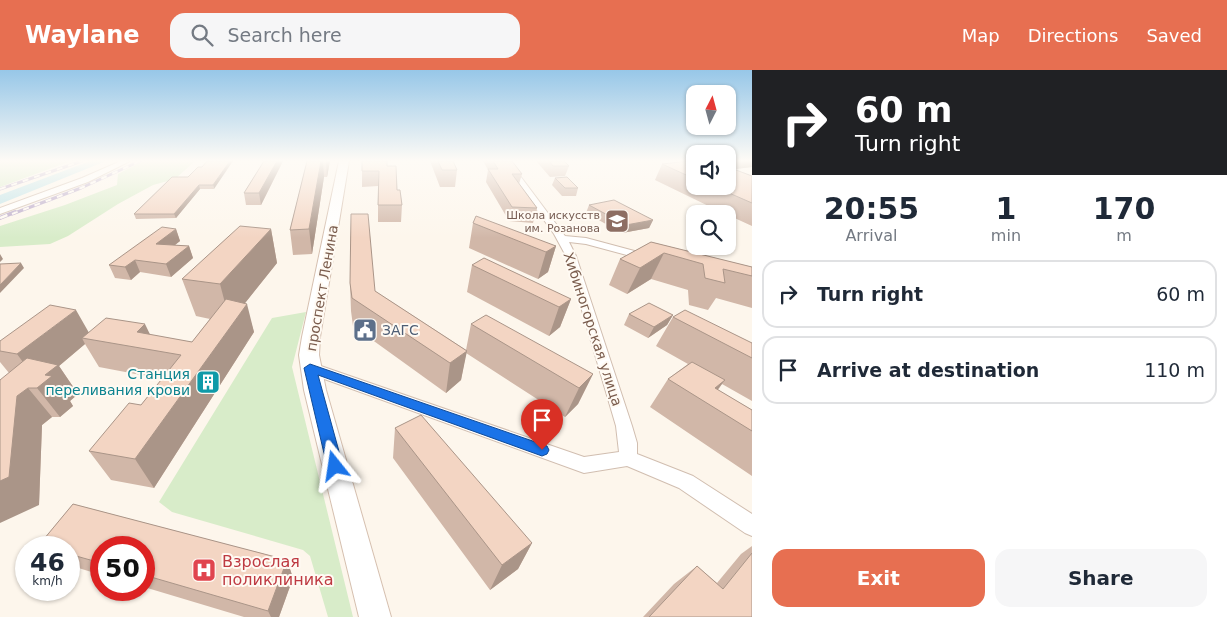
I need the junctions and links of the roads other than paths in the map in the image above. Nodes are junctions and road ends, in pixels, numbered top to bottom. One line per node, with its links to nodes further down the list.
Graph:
1 (69, 187): 4 (street)
2 (339, 187): 7 (main road, проспект Ленина)
3 (524, 187): 5 (street, Хибиногорская улица)
4 (0, 211)
5 (562, 239): 6 (street); 8 (street, Хибиногорская улица)
6 (658, 261)
7 (310, 368): 8 (street); 10 (main road, проспект Ленина)
8 (628, 458): 9 (street)
9 (752, 526)
10 (375, 617)

